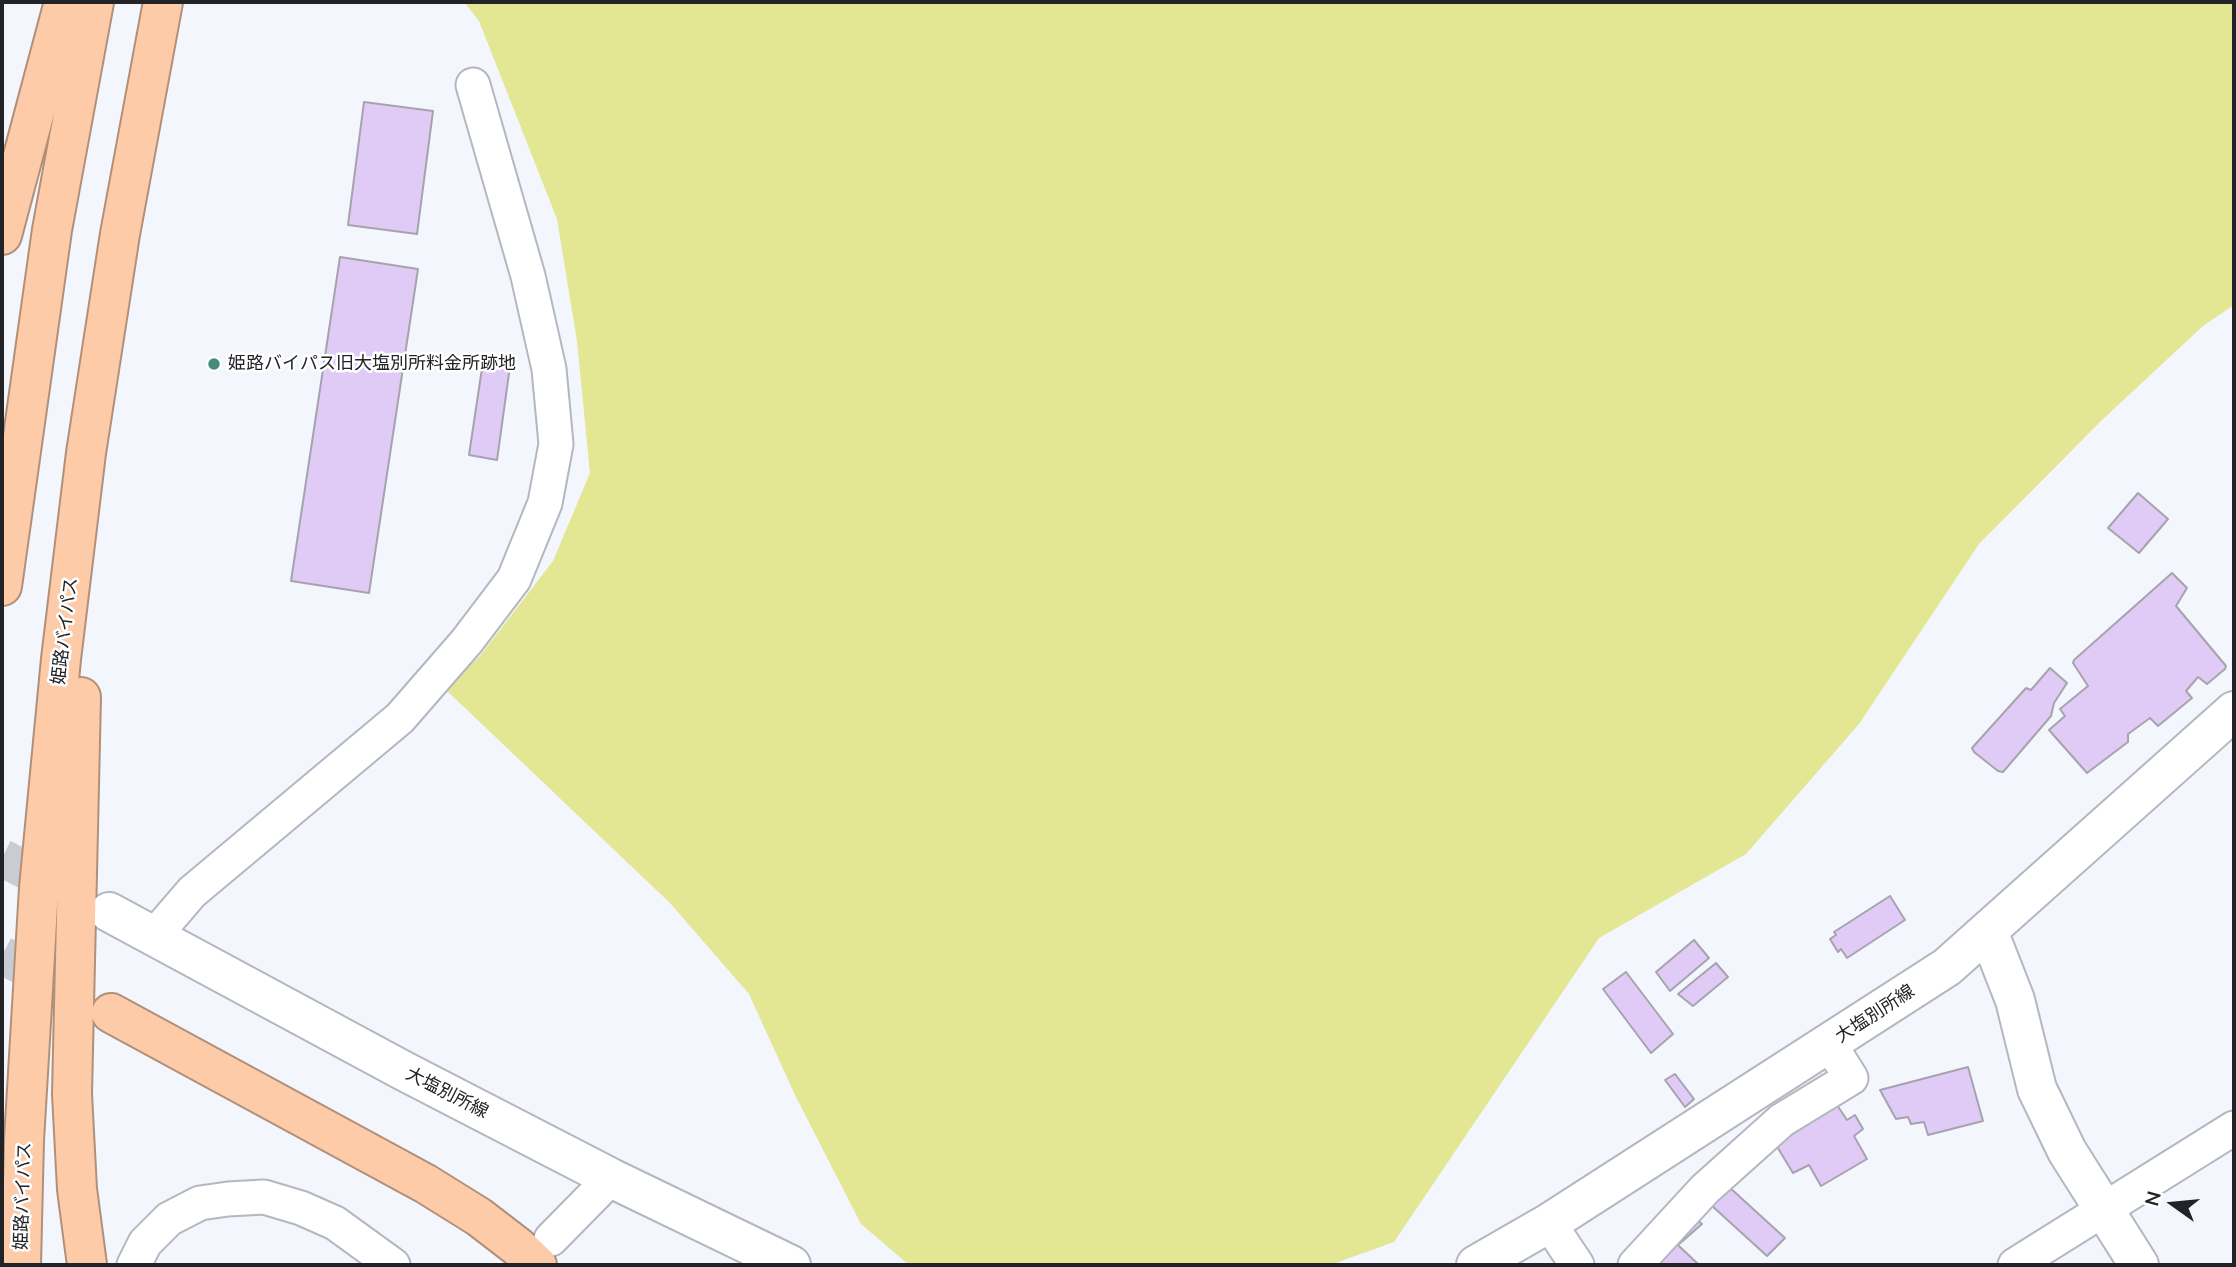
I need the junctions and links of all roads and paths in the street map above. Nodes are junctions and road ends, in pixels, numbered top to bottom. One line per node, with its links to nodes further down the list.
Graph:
1 (64, 2): 5 (highway)
2 (94, 2): 7 (highway)
3 (163, 2): 6 (highway, 姫路バイパス)
4 (473, 85): 11 (street)
5 (2, 235)
6 (86, 453): 18 (highway, 姫路バイパス); 19 (highway)
7 (2, 586)
8 (2234, 711): 10 (main road, 大塩別所線)
9 (109, 912): 11 (main road, 大塩別所線)
10 (1989, 931): 12 (main road, 大塩別所線); 15 (main road)
11 (155, 935): 14 (main road, 大塩別所線)
12 (1829, 1043): 16 (main road, 大塩別所線); 26 (street)
13 (2234, 1128): 15 (street)
14 (611, 1178): 17 (street); 23 (main road, 大塩別所線)
15 (2105, 1210): 27 (street); 28 (main road)
16 (1549, 1223): 24 (main road, 大塩別所線); 25 (street)
17 (544, 1252): 22 (highway)
18 (21, 1265)
19 (87, 1265)
20 (134, 1265): 21 (street)
21 (393, 1265)
22 (502, 1265)
23 (791, 1265)
24 (1476, 1265)
25 (1577, 1265)
26 (1635, 1265)
27 (2015, 1265)
28 (2139, 1265)

